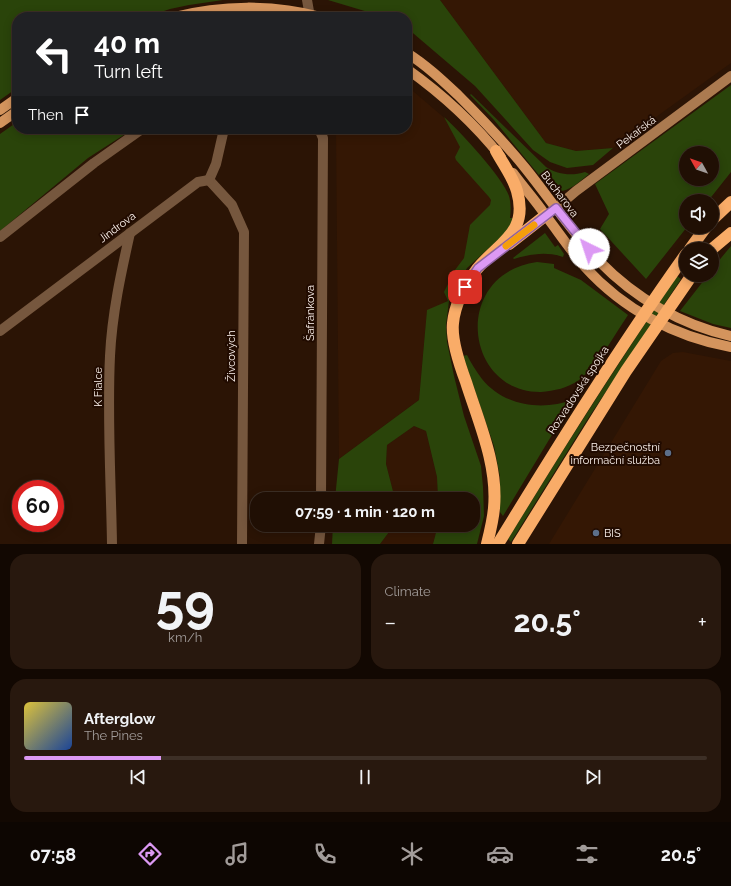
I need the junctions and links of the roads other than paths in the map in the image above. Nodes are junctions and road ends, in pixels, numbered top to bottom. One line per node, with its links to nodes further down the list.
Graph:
1 (306, 0): 4 (street)
2 (198, 12): 3 (main road)
3 (287, 12)
4 (308, 12)
5 (412, 57): 18 (main road, Bucharova)
6 (412, 73): 15 (main road)
7 (731, 76): 18 (street, Pekařská)
8 (12, 102): 9 (main road)
9 (0, 110)
10 (12, 115): 11 (main road)
11 (0, 123)
12 (135, 134): 23 (street)
13 (223, 134): 16 (street)
14 (322, 134): 31 (street, Šafránkova)
15 (496, 151): 20 (main road); 26 (highway)
16 (209, 180): 21 (street, Jindrova); 34 (street, Živcových)
17 (731, 202): 19 (highway)
18 (556, 208): 20 (main road); 29 (main road, Bucharova)
19 (719, 213)
20 (546, 215): 26 (highway); 30 (main road)
21 (130, 233): 28 (street, Jindrova); 33 (street, K Fialce)
22 (731, 233): 24 (highway)
23 (0, 237)
24 (719, 243)
25 (679, 264): 37 (highway, Rozvadovská spojka)
26 (478, 268): 36 (highway)
27 (687, 282): 38 (highway)
28 (0, 331)
29 (731, 336)
30 (731, 347)
31 (321, 492)
32 (320, 532): 35 (street)
33 (112, 544)
34 (242, 544)
35 (319, 544)
36 (487, 544)
37 (498, 544)
38 (518, 544)

